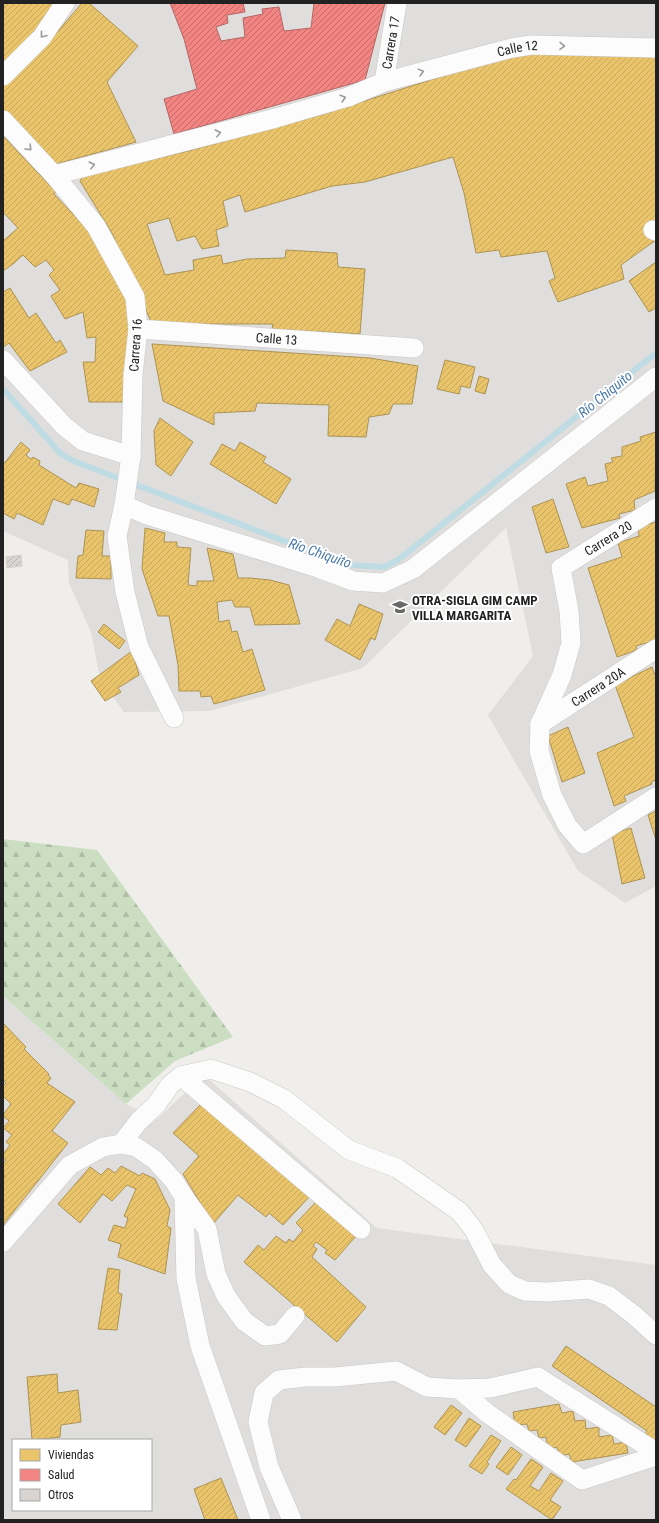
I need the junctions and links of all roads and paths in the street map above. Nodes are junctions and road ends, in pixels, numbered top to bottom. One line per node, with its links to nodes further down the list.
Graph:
1 (65, 3): 4 (street, one-way to 4)
2 (397, 3): 5 (street, Carrera 17)
3 (656, 48): 5 (street, Calle 12, one-way to 3)
4 (3, 76)
5 (384, 82): 7 (street, Calle 12, one-way to 5)
6 (3, 120): 7 (street, one-way to 7)
7 (54, 175): 8 (street, Carrera 16)
8 (138, 330): 9 (street, Calle 13); 12 (street, Carrera 16)
9 (414, 348)
10 (3, 360): 12 (street)
11 (656, 377): 13 (street)
12 (130, 462): 13 (street, Carrera 16)
13 (125, 496): 16 (street, Carrera 16)
14 (656, 508): 17 (street, Carrera 20)
15 (656, 649): 17 (street, Carrera 20A)
16 (174, 718)
17 (540, 724): 18 (street)
18 (656, 796)
19 (181, 1076): 20 (street); 22 (street); 25 (street)
20 (121, 1144): 21 (street); 23 (street)
21 (184, 1196): 24 (street); 29 (street)
22 (361, 1229)
23 (3, 1242)
24 (295, 1316)
25 (656, 1335)
26 (459, 1389): 27 (street); 28 (street); 30 (street)
27 (656, 1452)
28 (656, 1456)
29 (261, 1520)
30 (292, 1520)

